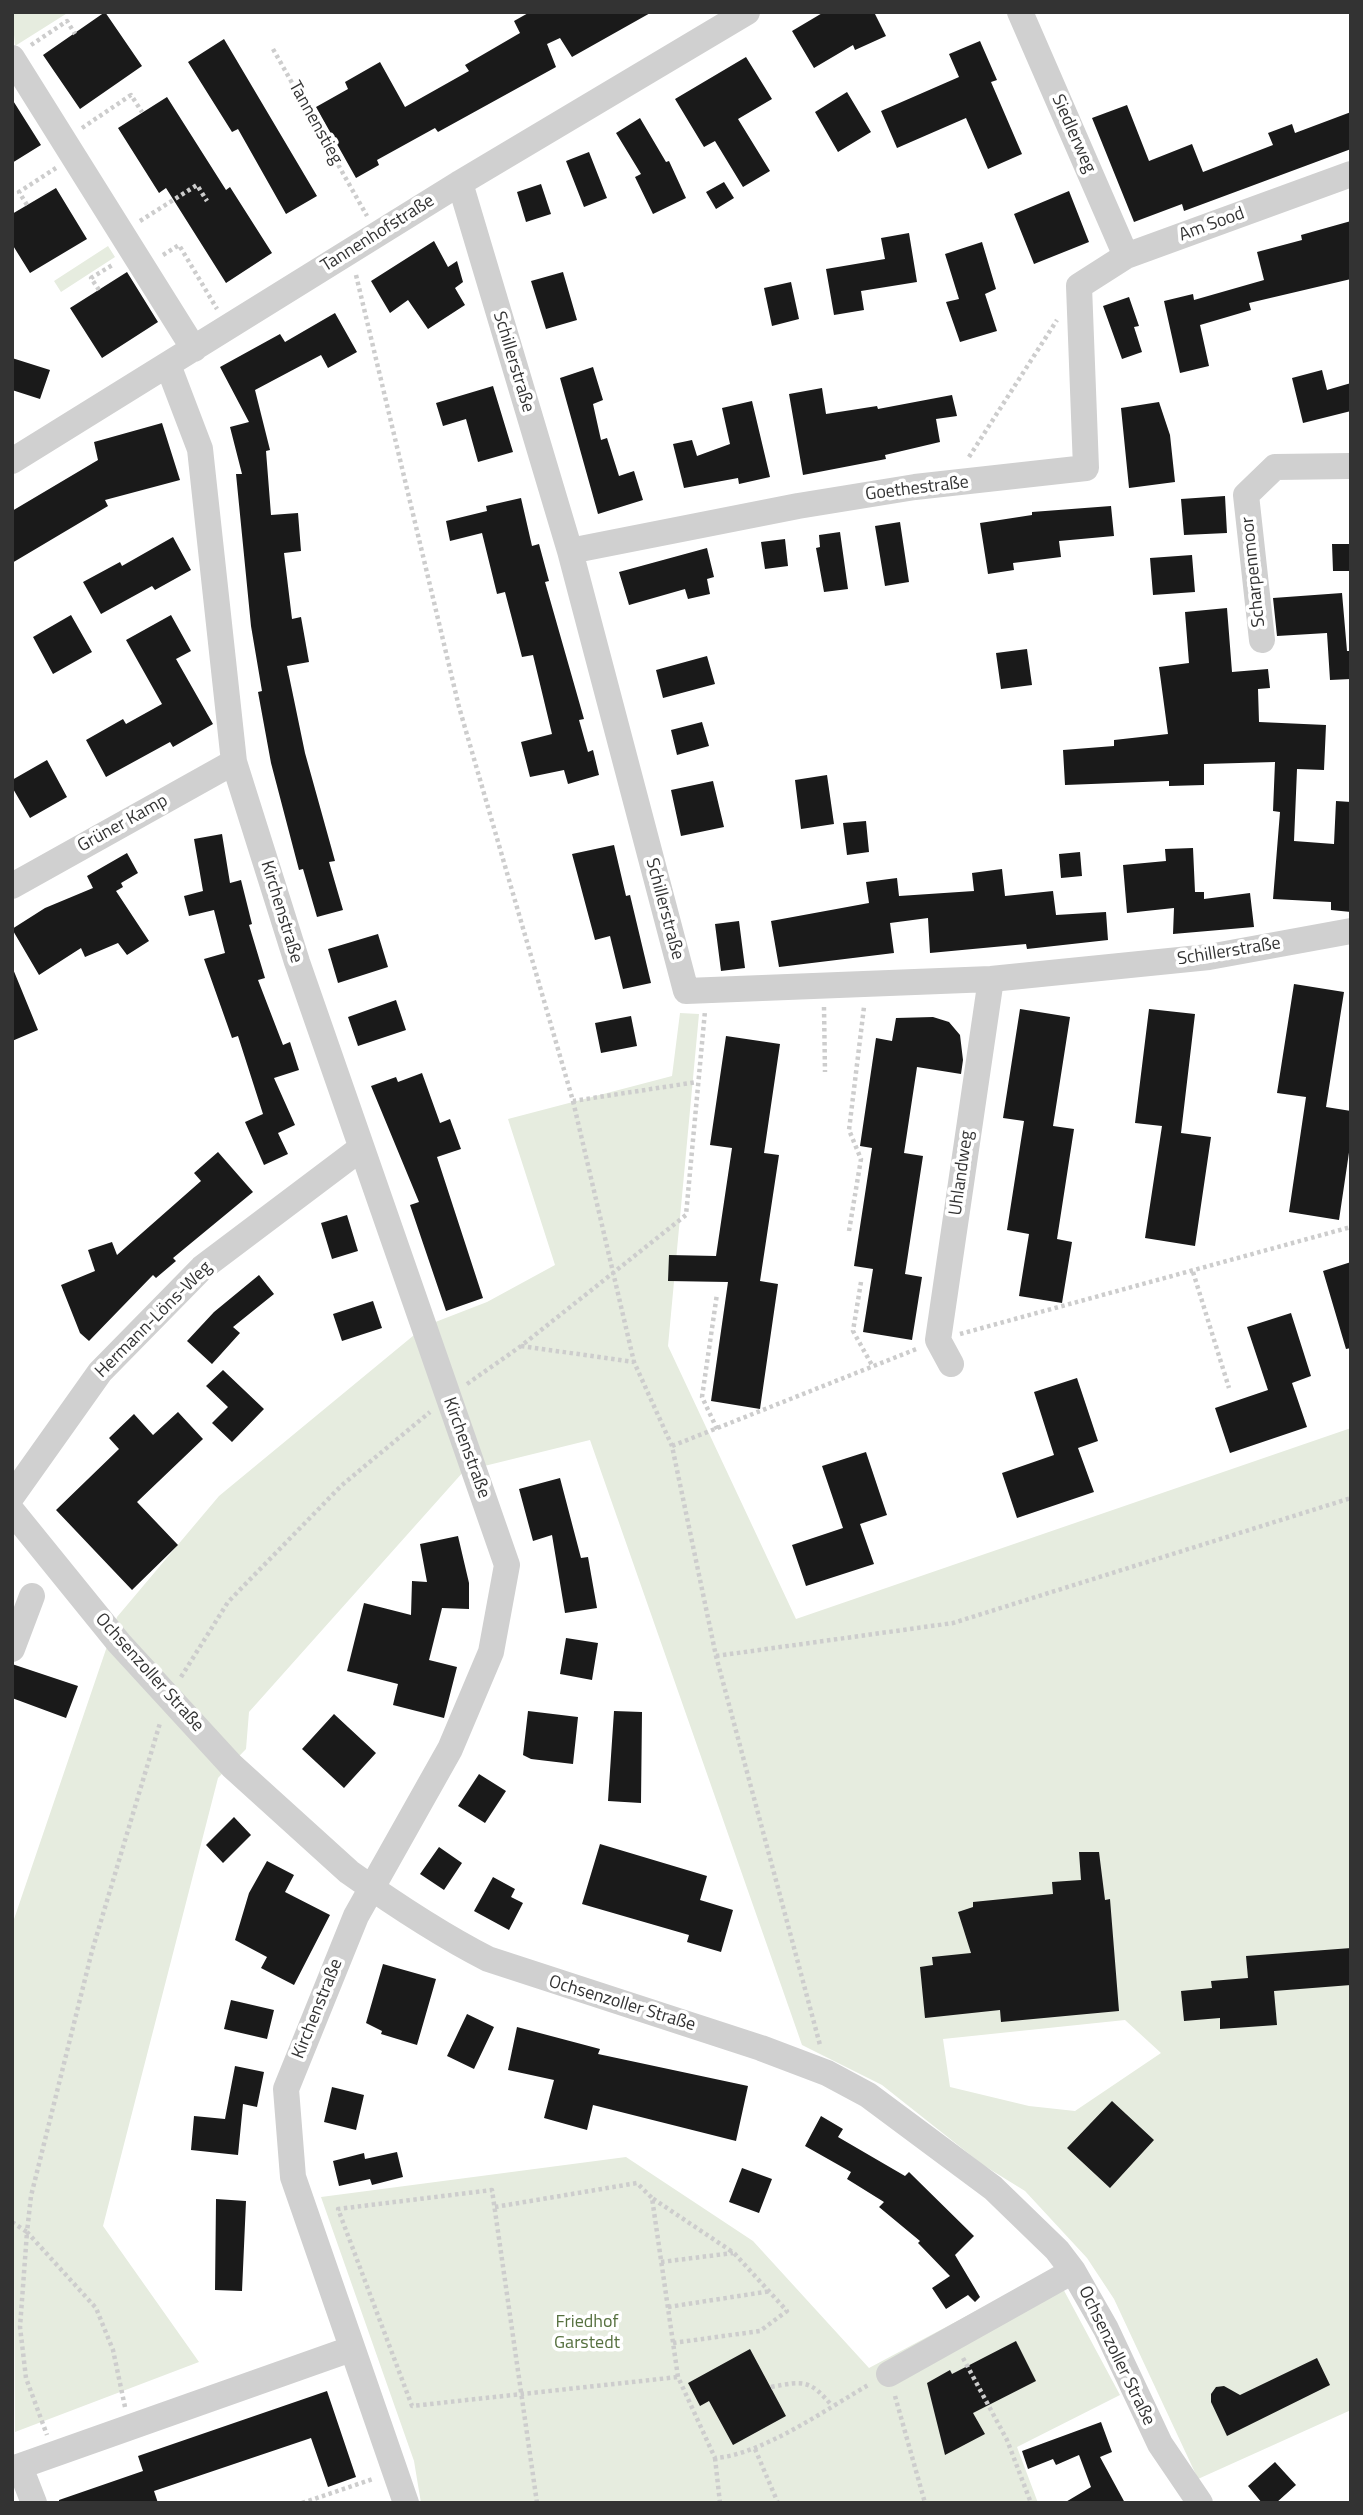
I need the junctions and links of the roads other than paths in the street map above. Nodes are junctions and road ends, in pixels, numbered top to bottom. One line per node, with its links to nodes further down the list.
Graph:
1 (747, 12): 5 (street, Tannenhofstraße)
2 (1020, 12): 6 (street, Siedlerweg)
3 (18, 53): 8 (street)
4 (1351, 174): 6 (street, Am Sood)
5 (460, 183): 8 (street, Tannenhofstraße); 12 (street, Schillerstraße)
6 (1126, 256): 7 (street, Am Sood)
7 (1079, 286): 12 (street, Goethestraße)
8 (194, 349): 9 (street, Tannenhofstraße)
9 (168, 365): 10 (street, Tannenhofstraße); 14 (street, Kirchenstraße)
10 (12, 461)
11 (1351, 466): 13 (street, Scharpenmoor)
12 (570, 551): 17 (street, Schillerstraße)
13 (1262, 640)
14 (234, 762): 15 (street, Grüner Kamp); 18 (street, Kirchenstraße)
15 (12, 886)
16 (1351, 931): 17 (street, Schillerstraße)
17 (991, 979): 19 (street, Uhlandweg)
18 (360, 1149): 20 (street, Hermann-Löns-Weg); 24 (street, Kirchenstraße)
19 (951, 1364)
20 (12, 1496)
21 (12, 1511): 24 (street, Ochsenzoller Straße)
22 (32, 1596): 23 (street)
23 (12, 1649)
24 (370, 1887): 25 (street, Ochsenzoller Straße); 26 (street, Kirchenstraße)
25 (1073, 2271): 27 (street); 31 (street, Ochsenzoller Straße)
26 (351, 2348): 28 (street); 30 (street, Kirchenstraße)
27 (889, 2374)
28 (16, 2468): 29 (street)
29 (34, 2503)
30 (407, 2503)
31 (1200, 2503)

